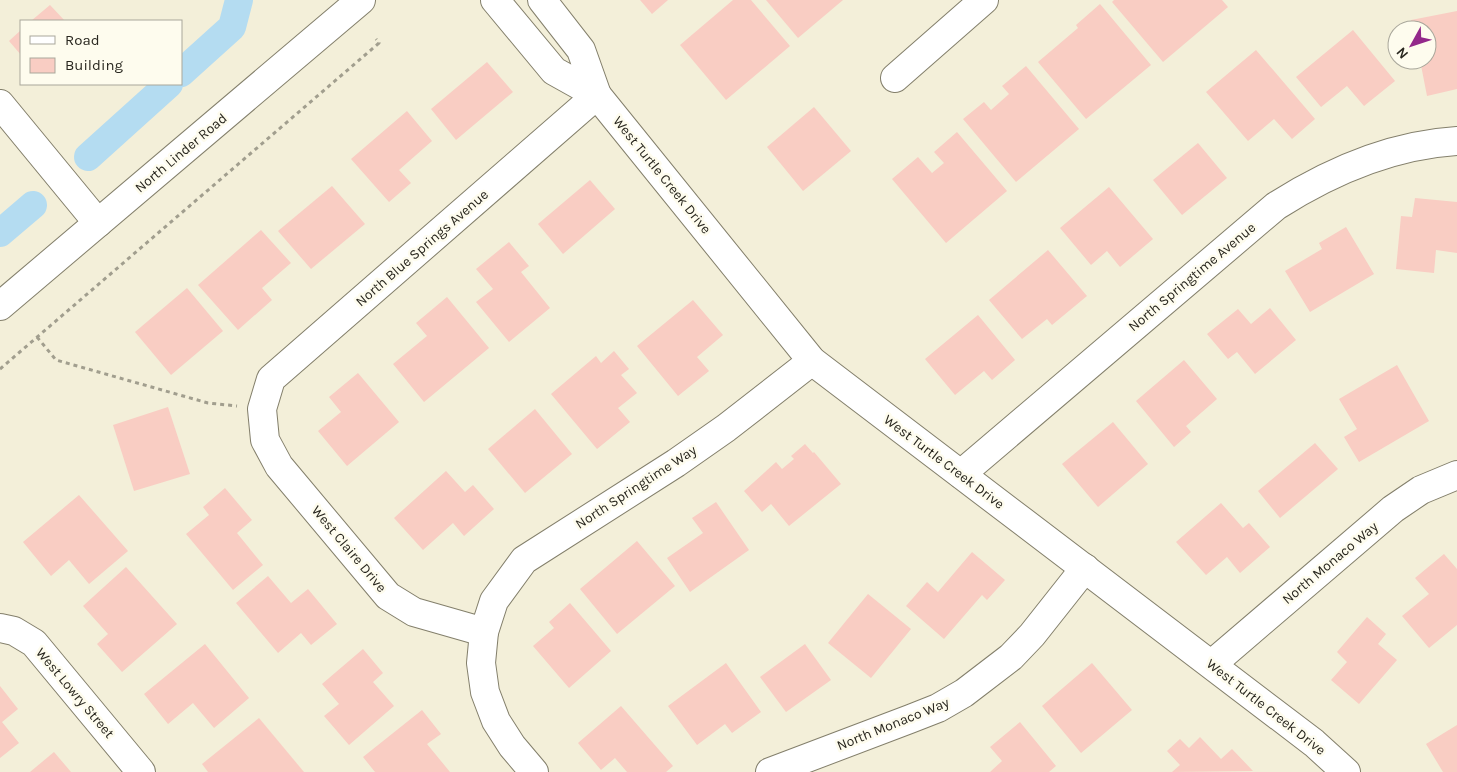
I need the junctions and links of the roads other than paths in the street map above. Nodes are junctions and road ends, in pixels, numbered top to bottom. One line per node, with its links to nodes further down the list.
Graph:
1 (361, 0): 9 (street, North Linder Road)
2 (495, 0): 6 (street, West Turtle Creek Drive)
3 (542, 0): 6 (street, West Turtle Creek Drive)
4 (984, 0): 5 (street)
5 (895, 78)
6 (597, 95): 11 (street, West Turtle Creek Drive); 12 (street, North Blue Springs Avenue)
7 (0, 104): 9 (street)
8 (1457, 141): 13 (street, North Springtime Avenue)
9 (98, 223): 10 (street, North Linder Road)
10 (0, 306)
11 (812, 360): 13 (street, West Turtle Creek Drive); 17 (street, North Springtime Way)
12 (262, 409): 17 (street, West Claire Drive)
13 (960, 474): 15 (street, West Turtle Creek Drive)
14 (1457, 475): 18 (street, North Monaco Way)
15 (1085, 568): 18 (street, West Turtle Creek Drive); 22 (street, North Monaco Way)
16 (0, 628): 20 (street, West Lowry Street)
17 (484, 632): 21 (street)
18 (1212, 664): 19 (street, West Turtle Creek Drive)
19 (1333, 768)
20 (141, 772)
21 (534, 772)
22 (770, 772)

